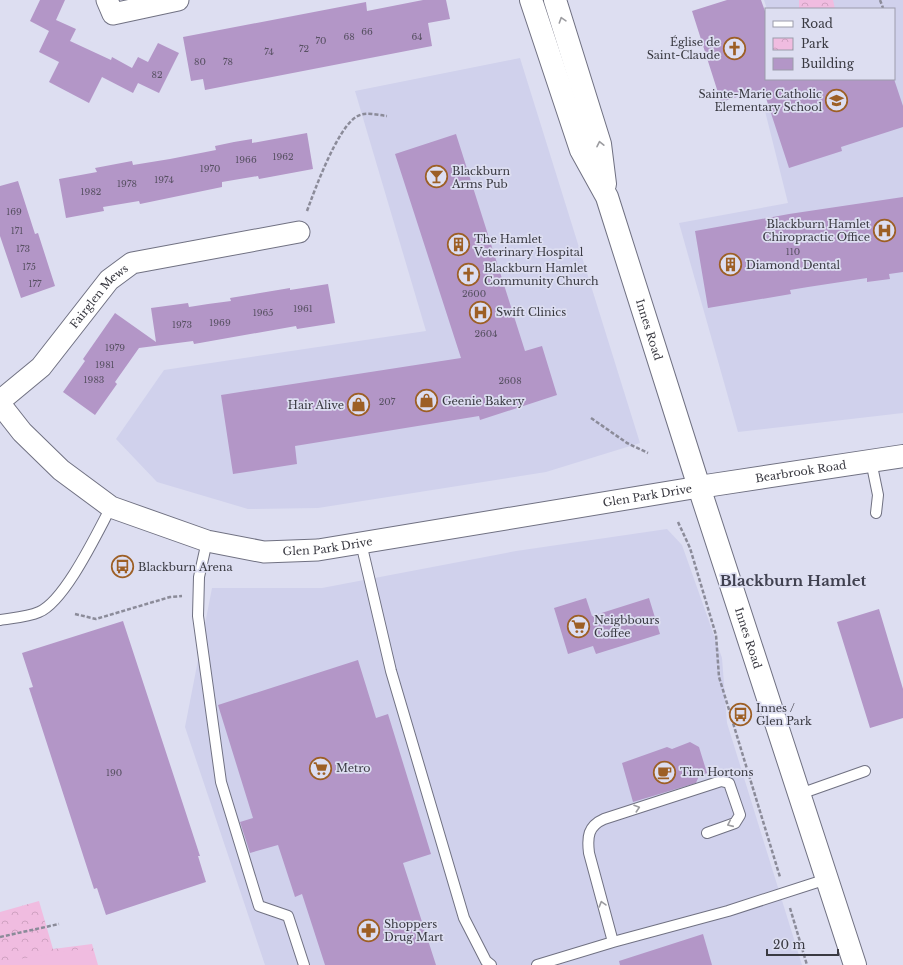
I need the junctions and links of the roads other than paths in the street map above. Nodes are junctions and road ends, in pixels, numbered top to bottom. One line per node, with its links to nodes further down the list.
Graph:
1 (107, 0): 2 (street)
2 (178, 0)
3 (531, 0): 5 (street, Innes Road)
4 (555, 0): 5 (street, Innes Road, one-way to 4)
5 (607, 197): 10 (street, Innes Road)
6 (299, 232): 7 (street, Fairglen Mews)
7 (0, 402): 11 (street, Glen Park Drive)
8 (903, 456): 9 (street, Bearbrook Road)
9 (871, 460): 10 (street, Bearbrook Road); 12 (lane)
10 (699, 486): 14 (street, Glen Park Drive); 17 (street, Innes Road)
11 (111, 507): 13 (street, Glen Park Drive); 15 (lane)
12 (876, 513)
13 (207, 541): 14 (street, Glen Park Drive); 21 (lane)
14 (361, 543): 22 (lane)
15 (0, 620)
16 (865, 771): 17 (lane)
17 (800, 794): 19 (street, Innes Road)
18 (707, 833): 20 (lane, one-way to 18)
19 (827, 878): 20 (lane); 24 (street, Innes Road)
20 (613, 942): 23 (lane)
21 (304, 965)
22 (491, 965)
23 (537, 965)
24 (855, 965)

